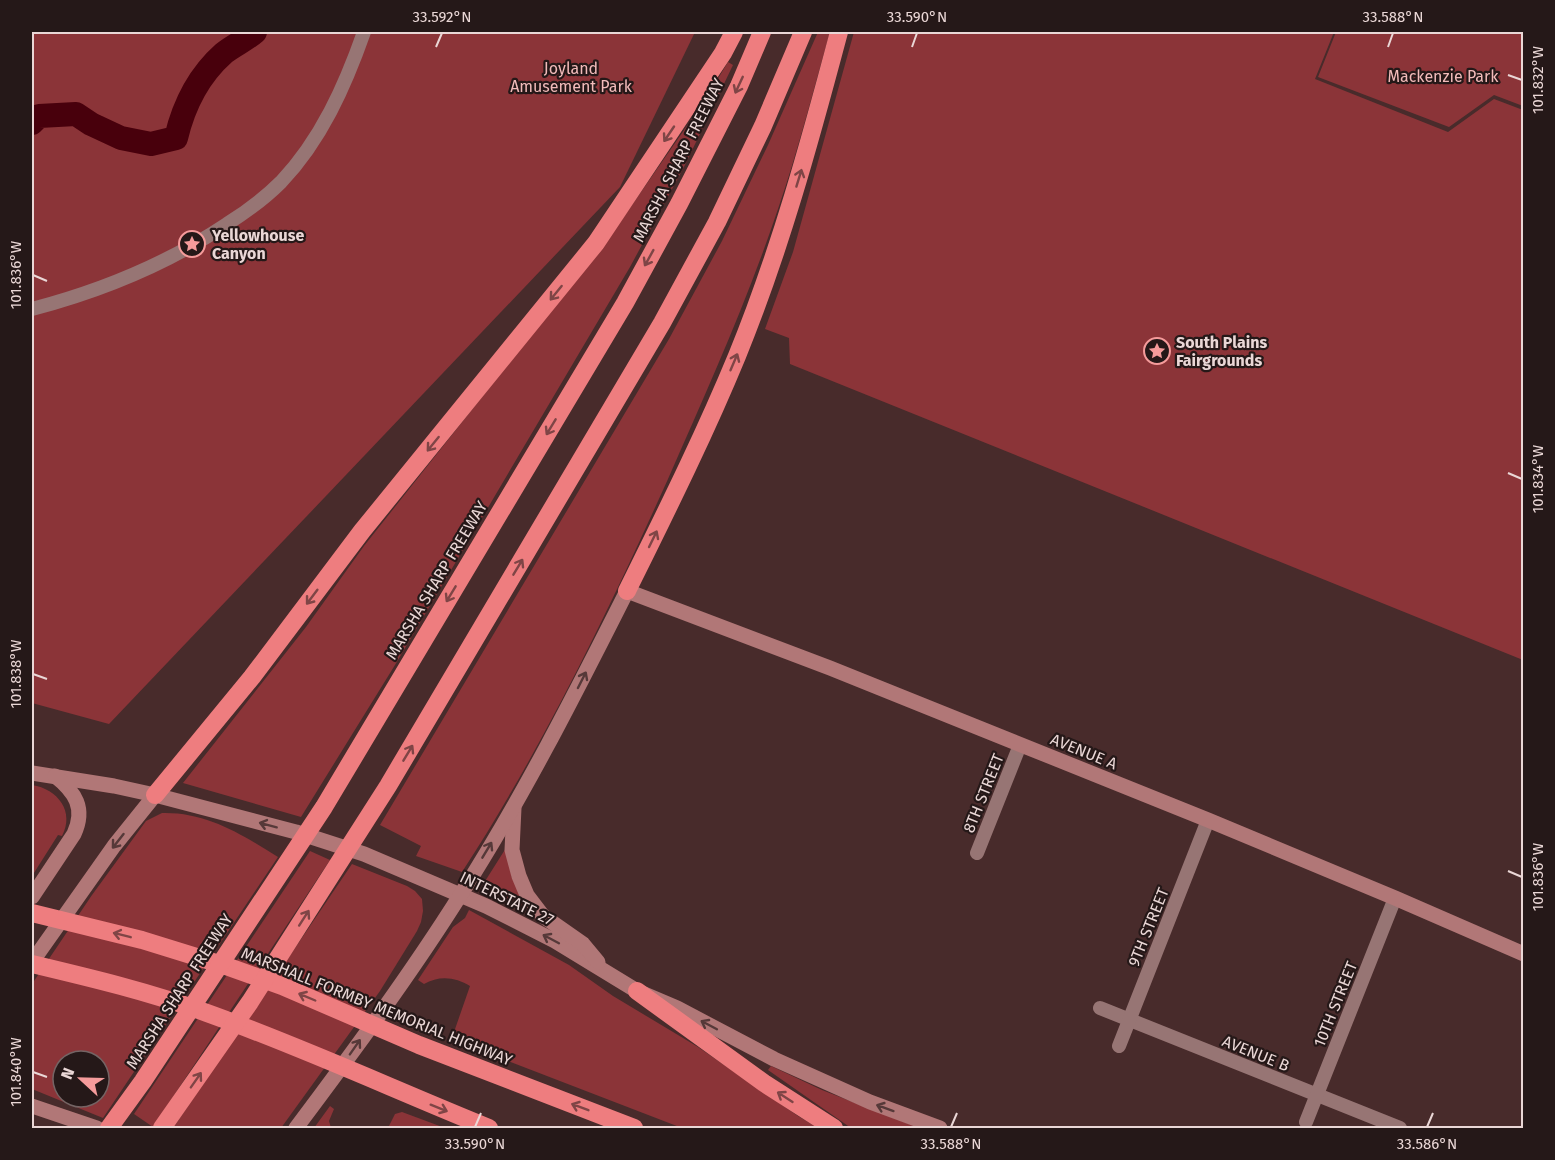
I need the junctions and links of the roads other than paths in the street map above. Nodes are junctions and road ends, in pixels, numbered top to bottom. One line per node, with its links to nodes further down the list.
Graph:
1 (364, 32): 6 (street)
2 (734, 32): 11 (highway, one-way to 11)
3 (762, 32): 30 (highway, MARSHA SHARP FREEWAY, one-way to 30)
4 (803, 32): 31 (highway, one-way to 4)
5 (839, 32): 7 (highway, one-way to 5)
6 (32, 309)
7 (627, 591): 8 (main road, AVENUE A); 12 (main road, one-way to 7)
8 (1020, 745): 13 (main road, AVENUE A); 14 (street, 8TH STREET)
9 (32, 773): 10 (main road, INTERSTATE 27)
10 (54, 775): 11 (main road, INTERSTATE 27); 16 (main road)
11 (155, 795): 15 (main road, INTERSTATE 27, one-way to 11); 20 (main road, one-way to 20)
12 (514, 804): 15 (main road, one-way to 12); 21 (main road)
13 (1208, 820): 17 (main road, AVENUE A); 24 (street, 9TH STREET)
14 (977, 852)
15 (461, 894): 21 (main road, INTERSTATE 27, one-way to 15); 32 (main road, one-way to 15)
16 (32, 897)
17 (1395, 898): 19 (main road, AVENUE A); 26 (street, 10TH STREET)
18 (32, 913): 34 (highway, MARSHALL FORMBY MEMORIAL HIGHWAY, one-way to 18)
19 (1524, 954)
20 (32, 963): 33 (highway, one-way to 33)
21 (604, 969): 22 (main road, INTERSTATE 27)
22 (637, 991): 35 (highway, one-way to 22); 36 (main road, INTERSTATE 27, one-way to 22)
23 (1100, 1008): 24 (street, AVENUE B)
24 (1129, 1020): 25 (street, 9TH STREET); 26 (street, AVENUE B)
25 (1119, 1046)
26 (1317, 1095): 28 (street, 10TH STREET); 37 (street, AVENUE B)
27 (32, 1106): 29 (main road)
28 (1306, 1122)
29 (97, 1128)
30 (109, 1128)
31 (162, 1128)
32 (296, 1128)
33 (489, 1128)
34 (634, 1128)
35 (834, 1128)
36 (940, 1128)
37 (1400, 1128)

